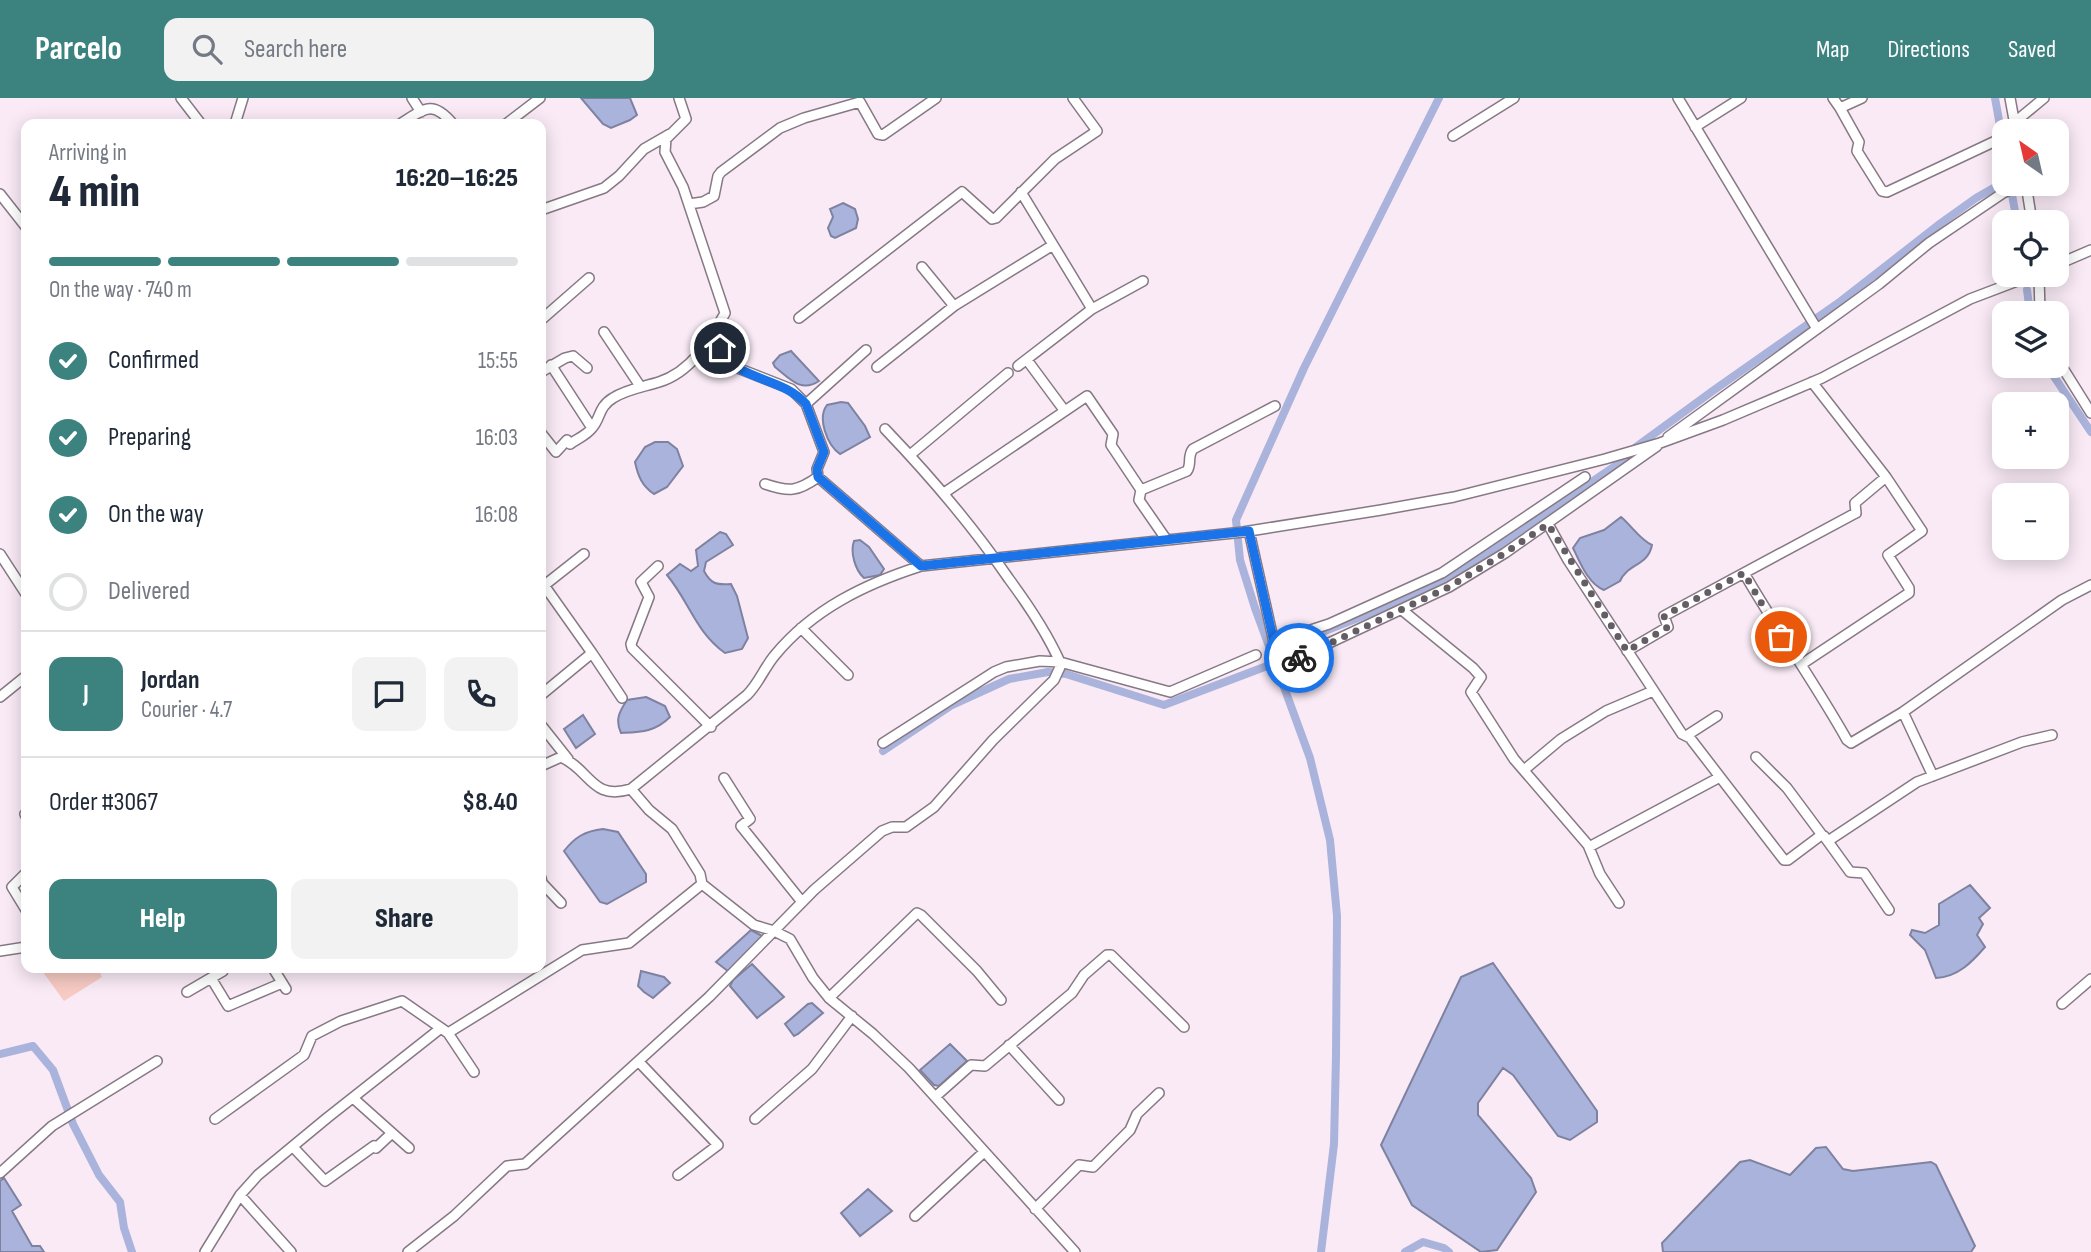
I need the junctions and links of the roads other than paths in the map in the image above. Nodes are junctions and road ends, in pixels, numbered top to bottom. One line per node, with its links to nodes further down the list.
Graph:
1 (181, 98): 17 (street)
2 (243, 98): 18 (street)
3 (412, 98): 16 (street)
4 (540, 98): 21 (street)
5 (679, 98): 25 (street)
6 (936, 98): 31 (street)
7 (1073, 98): 28 (street)
8 (1514, 98): 26 (street)
9 (1678, 98): 24 (street)
10 (1741, 98): 24 (street)
11 (1833, 98): 15 (street)
12 (1862, 98): 15 (street)
13 (2010, 98): 22 (street)
14 (2043, 98): 23 (street)
15 (1840, 108): 27 (street)
16 (421, 112): 19 (street); 20 (street)
17 (197, 119)
18 (237, 119)
19 (409, 119)
20 (449, 119)
21 (513, 119)
22 (2014, 119)
23 (2023, 119)
24 (1695, 127): 45 (street)
25 (671, 133): 31 (street); 32 (street)
26 (1453, 136)
27 (1992, 142)
28 (1021, 192): 34 (street); 44 (street)
29 (0, 194): 33 (street)
30 (1999, 196): 45 (street)
31 (689, 204): 47 (street)
32 (546, 208)
33 (21, 221)
34 (1053, 245): 41 (street); 42 (street)
35 (2091, 250): 36 (street)
36 (2069, 259)
37 (922, 267): 41 (street)
38 (589, 278): 43 (street)
39 (1143, 281): 42 (street)
40 (2002, 287): 56 (street)
41 (954, 306): 51 (street)
42 (1092, 309): 49 (street)
43 (546, 316)
44 (799, 318)
45 (1814, 323): 65 (street)
46 (604, 332): 57 (street)
47 (712, 337): 57 (street); 58 (street)
48 (866, 350): 58 (street)
49 (1027, 360): 50 (street); 60 (street)
50 (1018, 366)
51 (877, 367)
52 (587, 368): 53 (street)
53 (546, 369): 62 (street)
54 (1008, 373): 66 (street)
55 (2069, 378): 61 (street)
56 (1812, 382): 65 (street); 69 (street)
57 (639, 386): 62 (street)
58 (806, 404): 67 (street)
59 (1275, 406): 71 (street)
60 (1064, 410): 71 (street); 72 (street)
61 (2091, 413)
62 (592, 428): 64 (street)
63 (885, 429): 66 (street)
64 (546, 440)
65 (1656, 445): 73 (street); 74 (street)
66 (910, 455): 72 (street)
67 (818, 477): 70 (street); 80 (street)
68 (1585, 477): 86 (street)
69 (1886, 477): 81 (street); 92 (street)
70 (765, 484)
71 (1140, 490): 75 (street)
72 (944, 493): 78 (street)
73 (1548, 524): 84 (street); 87 (street)
74 (1246, 531): 75 (street); 86 (street)
75 (1166, 539): 78 (street)
76 (0, 554): 83 (street)
77 (584, 554): 88 (street)
78 (995, 558): 80 (street); 91 (street)
79 (659, 566): 102 (street)
80 (921, 566): 85 (street)
81 (1744, 573): 87 (street); 92 (street)
82 (2091, 585): 100 (street)
83 (21, 586)
84 (1402, 610): 90 (street); 110 (street)
85 (801, 628): 93 (street); 102 (street)
86 (1275, 644): 90 (street)
87 (1627, 651): 97 (street)
88 (592, 653): 96 (street); 99 (street)
89 (1256, 654): 91 (street)
90 (1281, 663): 95 (street)
91 (1060, 664): 106 (street); 121 (street)
92 (1802, 664): 100 (street)
93 (848, 675)
94 (21, 680): 98 (street)
95 (1289, 683)
96 (546, 691)
97 (1653, 691): 105 (street); 110 (street)
98 (0, 697)
99 (622, 698)
100 (1903, 712): 111 (street)
101 (1717, 716): 105 (street)
102 (711, 727): 114 (street)
103 (546, 731): 108 (street)
104 (2052, 735): 111 (street)
105 (1686, 736): 112 (street)
106 (883, 743)
107 (1756, 757): 115 (street)
108 (569, 760): 109 (street); 114 (street)
109 (546, 764)
110 (1524, 769): 116 (street)
111 (1933, 776): 115 (street)
112 (1720, 777): 115 (street); 116 (street)
113 (724, 778): 121 (street)
114 (631, 789): 118 (street)
115 (1825, 838): 124 (street)
116 (1589, 847): 123 (street)
117 (21, 878): 120 (street)
118 (702, 884): 125 (street); 128 (street)
119 (546, 887): 122 (street)
120 (21, 902)
121 (802, 902): 125 (street)
122 (561, 903)
123 (1619, 903)
124 (1889, 910)
125 (774, 931): 135 (street); 143 (street)
126 (21, 948): 127 (street)
127 (0, 951)
128 (546, 971)
129 (220, 973): 132 (street)
130 (276, 973): 132 (street)
131 (543, 973): 140 (street)
132 (211, 978): 134 (street)
133 (2091, 979): 137 (street)
134 (187, 992)
135 (829, 998): 136 (street); 138 (street)
136 (1001, 1000)
137 (2062, 1004)
138 (852, 1016): 146 (street); 150 (street)
139 (1184, 1027): 141 (street)
140 (445, 1030): 144 (street); 147 (street); 149 (street)
141 (1009, 1045): 146 (street); 148 (street)
142 (157, 1061): 155 (street)
143 (639, 1062): 156 (street); 162 (street)
144 (474, 1072)
145 (1159, 1093): 158 (street)
146 (935, 1097): 154 (street)
147 (353, 1098): 151 (street); 152 (street)
148 (1059, 1100)
149 (215, 1119)
150 (755, 1119)
151 (392, 1133): 152 (street); 153 (street)
152 (293, 1147): 157 (street)
153 (409, 1148)
154 (984, 1152): 158 (street); 159 (street)
155 (0, 1173)
156 (678, 1175)
157 (240, 1195): 160 (street); 161 (street)
158 (1035, 1209): 163 (street)
159 (915, 1216)
160 (205, 1252)
161 (290, 1252)
162 (408, 1252)
163 (1075, 1252)

